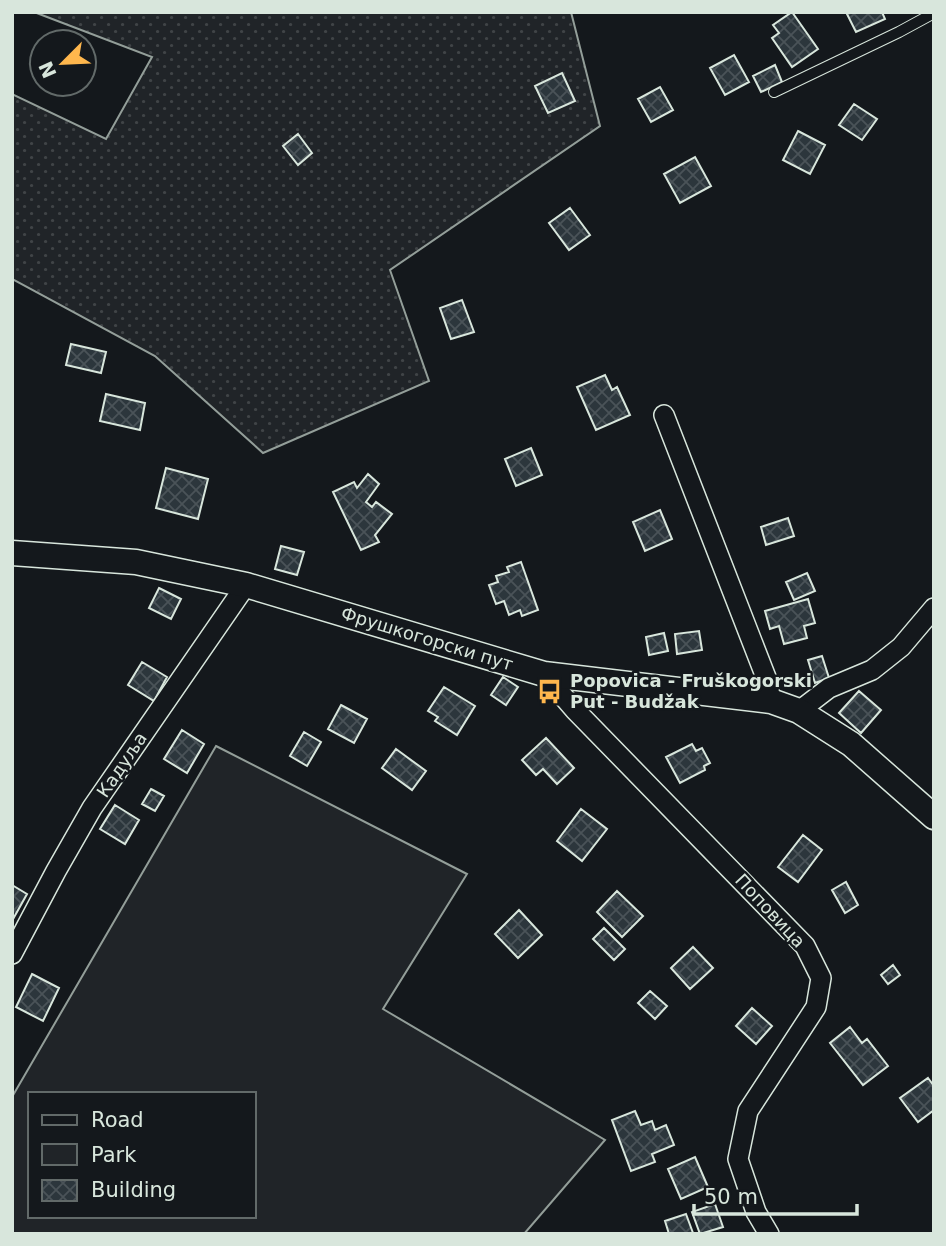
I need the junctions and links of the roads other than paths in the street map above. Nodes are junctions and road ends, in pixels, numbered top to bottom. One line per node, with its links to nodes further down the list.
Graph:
1 (934, 13): 2 (lane)
2 (774, 92)
3 (664, 415): 8 (street)
4 (12, 553): 5 (street, Фрушкогорски пут)
5 (246, 584): 7 (street, Фрушкогорски пут); 11 (street, Кадуља)
6 (934, 608): 9 (street)
7 (544, 674): 8 (street, Фрушкогорски пут); 12 (street, Поповица)
8 (771, 701): 9 (street, Фрушкогорски пут)
9 (799, 711): 10 (street, Фрушкогорски пут)
10 (934, 817)
11 (12, 954)
12 (769, 1234)

